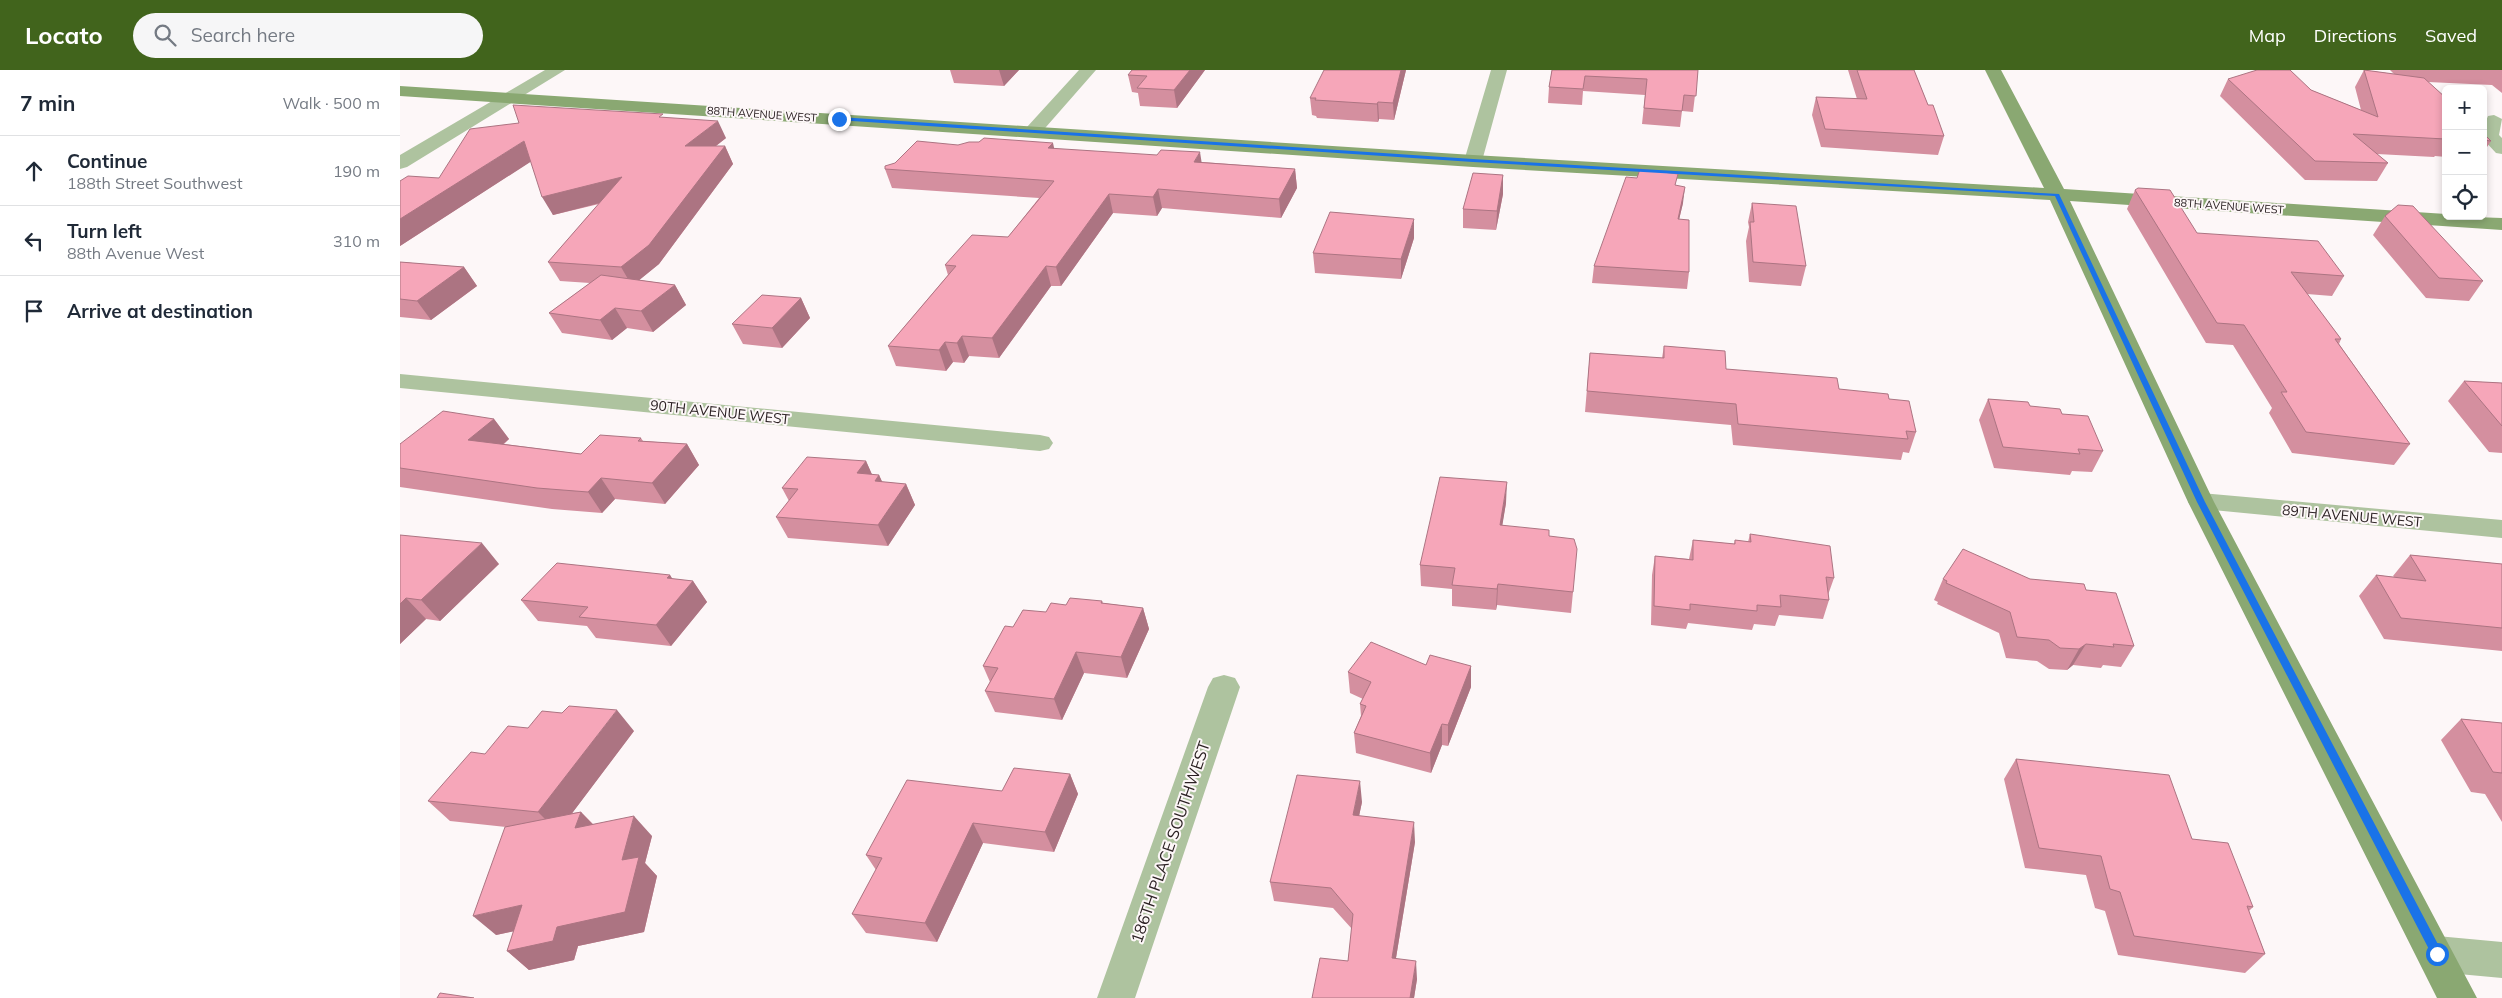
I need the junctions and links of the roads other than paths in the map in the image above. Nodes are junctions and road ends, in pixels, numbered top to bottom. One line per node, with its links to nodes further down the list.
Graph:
1 (558, 70): 6 (street)
2 (1088, 70): 8 (street)
3 (1499, 70): 10 (street)
4 (1993, 70): 12 (street)
5 (400, 91): 6 (street, 88TH AVENUE WEST)
6 (509, 98): 8 (street, 88TH AVENUE WEST); 11 (street)
7 (2494, 120): 9 (street)
8 (1034, 131): 10 (street, 88TH AVENUE WEST)
9 (2502, 149)
10 (1473, 161): 12 (street, 88TH AVENUE WEST)
11 (400, 163)
12 (2057, 195): 13 (street, 88TH AVENUE WEST); 16 (street)
13 (2502, 224)
14 (400, 381): 15 (street, 90TH AVENUE WEST)
15 (1040, 443)
16 (2201, 502): 17 (street, 89TH AVENUE WEST); 19 (street)
17 (2502, 529)
18 (1224, 686): 21 (street, 186TH PLACE SOUTHWEST)
19 (2437, 954): 20 (street); 22 (street)
20 (2502, 960)
21 (1116, 998)
22 (2458, 998)

